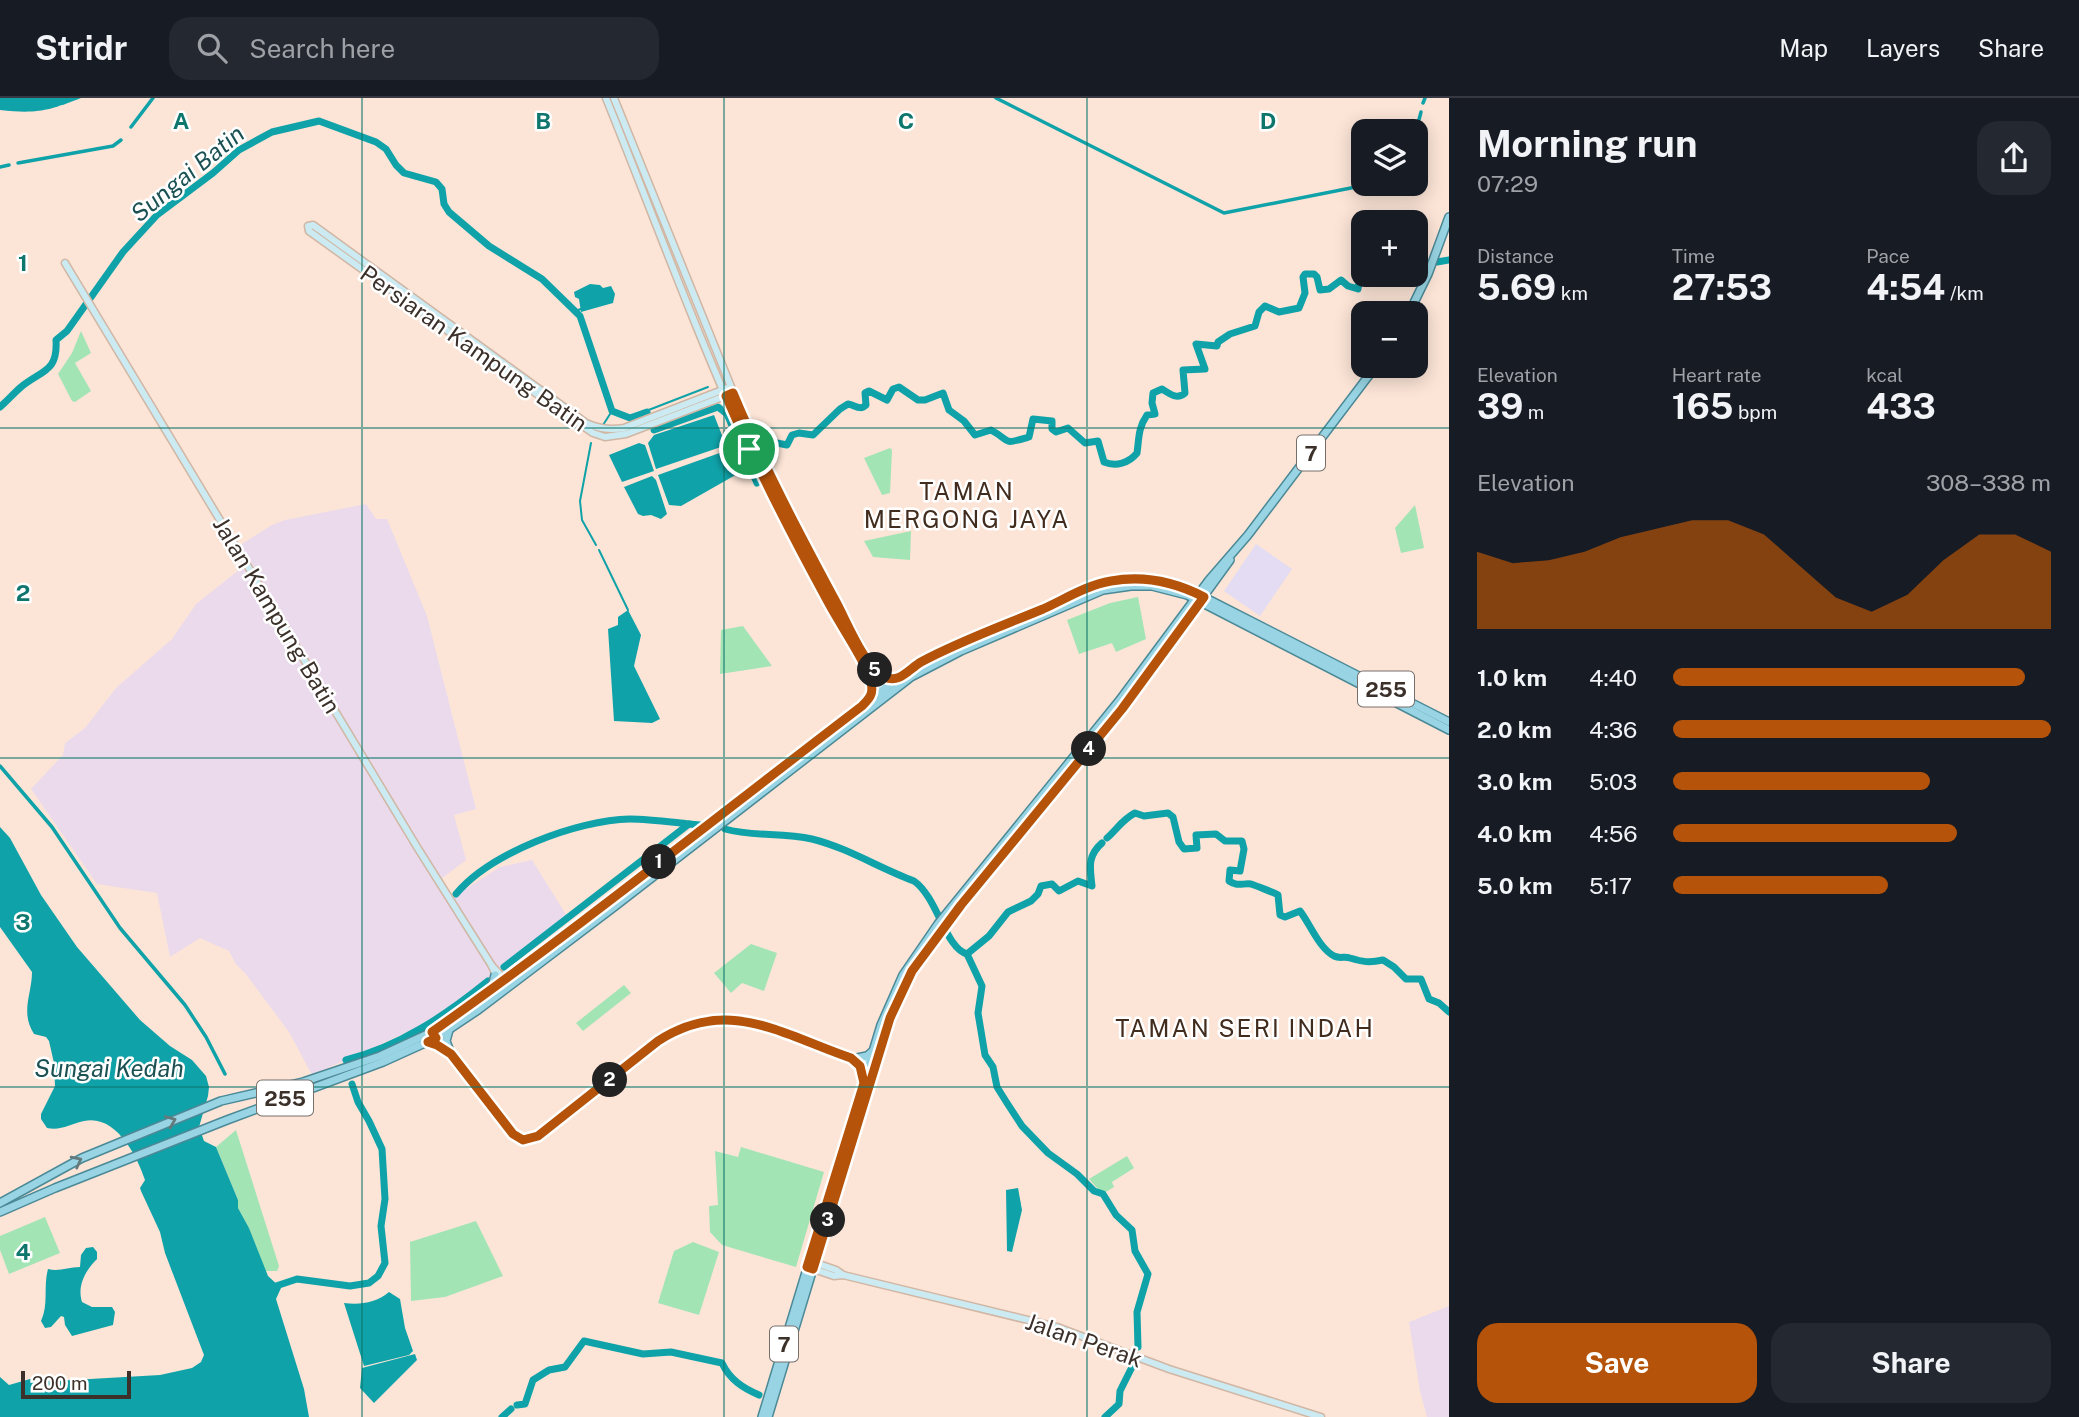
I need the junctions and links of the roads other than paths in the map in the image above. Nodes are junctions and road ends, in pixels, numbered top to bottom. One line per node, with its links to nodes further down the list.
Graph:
1 (606, 98): 8 (street)
2 (614, 98): 8 (street)
3 (1449, 217): 6 (main road)
4 (311, 228): 8 (street, Persiaran Kampung Batin)
5 (65, 263): 23 (street, Jalan Kampung Batin)
6 (1415, 301)
7 (1367, 378): 9 (main road, 7)
8 (728, 392): 15 (street)
9 (1212, 581): 10 (main road); 11 (main road, 7); 12 (main road)
10 (1177, 588): 11 (main road, 255); 13 (main road); 16 (main road, 255); 17 (main road, 255)
11 (1200, 598): 12 (main road, 255); 13 (main road, 7)
12 (1217, 607): 13 (main road); 14 (main road, 255)
13 (1187, 615): 22 (main road, 7)
14 (1323, 657): 19 (main road, 255); 20 (main road, 255)
15 (870, 670): 16 (main road); 17 (street); 18 (main road)
16 (898, 679): 17 (main road, 255)
17 (884, 694): 18 (main road, 255); 21 (main road, 255)
18 (862, 706): 21 (main road, 255)
19 (1449, 722)
20 (1449, 730)
21 (635, 886): 24 (main road, 255); 25 (main road, 255)
22 (940, 927): 30 (main road, 7); 33 (main road, 7)
23 (498, 974): 24 (main road); 25 (street, Jalan Kampung Batin); 26 (main road)
24 (514, 974): 25 (main road, 255)
25 (505, 984): 26 (main road, 255); 27 (main road, 255)
26 (491, 991): 28 (main road, 255)
27 (449, 1030): 28 (main road, 255); 31 (main road)
28 (436, 1033): 29 (main road, 255); 31 (street); 34 (main road, 255)
29 (428, 1042): 31 (main road); 34 (main road, 255)
30 (873, 1050): 32 (main road); 33 (main road, 7)
31 (449, 1052): 32 (street)
32 (854, 1060): 33 (street); 36 (main road)
33 (872, 1066): 36 (main road, 7); 39 (main road, 7)
34 (358, 1068): 35 (main road, 255)
35 (343, 1072): 37 (main road, 255, one-way to 35); 38 (main road, 255)
36 (864, 1083): 39 (main road, 7)
37 (0, 1203)
38 (0, 1212)
39 (811, 1265): 40 (main road, 7); 41 (main road, 7); 42 (street, Jalan Perak)
40 (762, 1417)
41 (768, 1417)
42 (1321, 1417)

